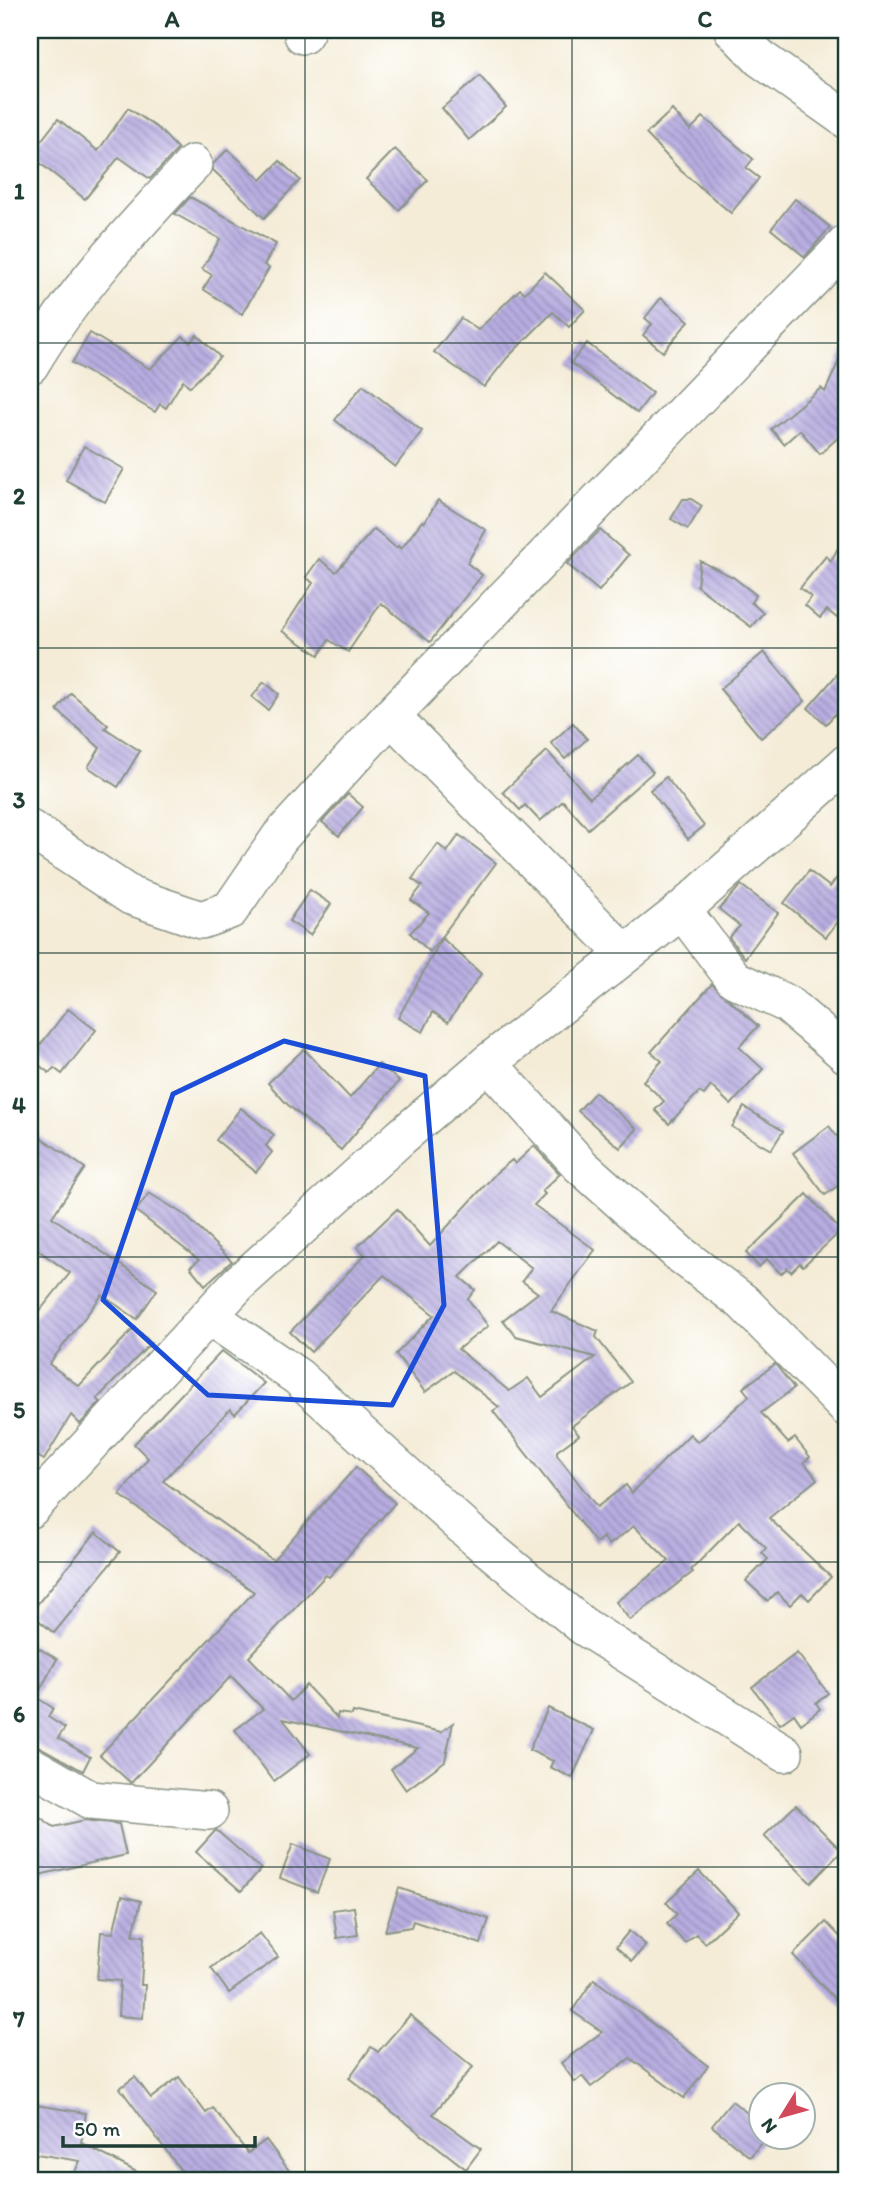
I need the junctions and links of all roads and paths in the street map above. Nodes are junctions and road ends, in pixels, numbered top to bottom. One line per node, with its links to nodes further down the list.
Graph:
1 (733, 30): 2 (street)
2 (847, 120)
3 (193, 164): 5 (street)
4 (847, 243): 6 (street)
5 (30, 365)
6 (391, 716): 8 (street); 10 (street)
7 (847, 764): 9 (street)
8 (30, 829)
9 (682, 910): 10 (street); 11 (street)
10 (625, 954): 12 (street)
11 (847, 1055)
12 (488, 1063): 13 (street); 14 (street)
13 (209, 1316): 15 (street); 16 (street)
14 (847, 1408)
15 (30, 1509)
16 (784, 1753)
17 (30, 1765): 18 (street)
18 (209, 1811)

